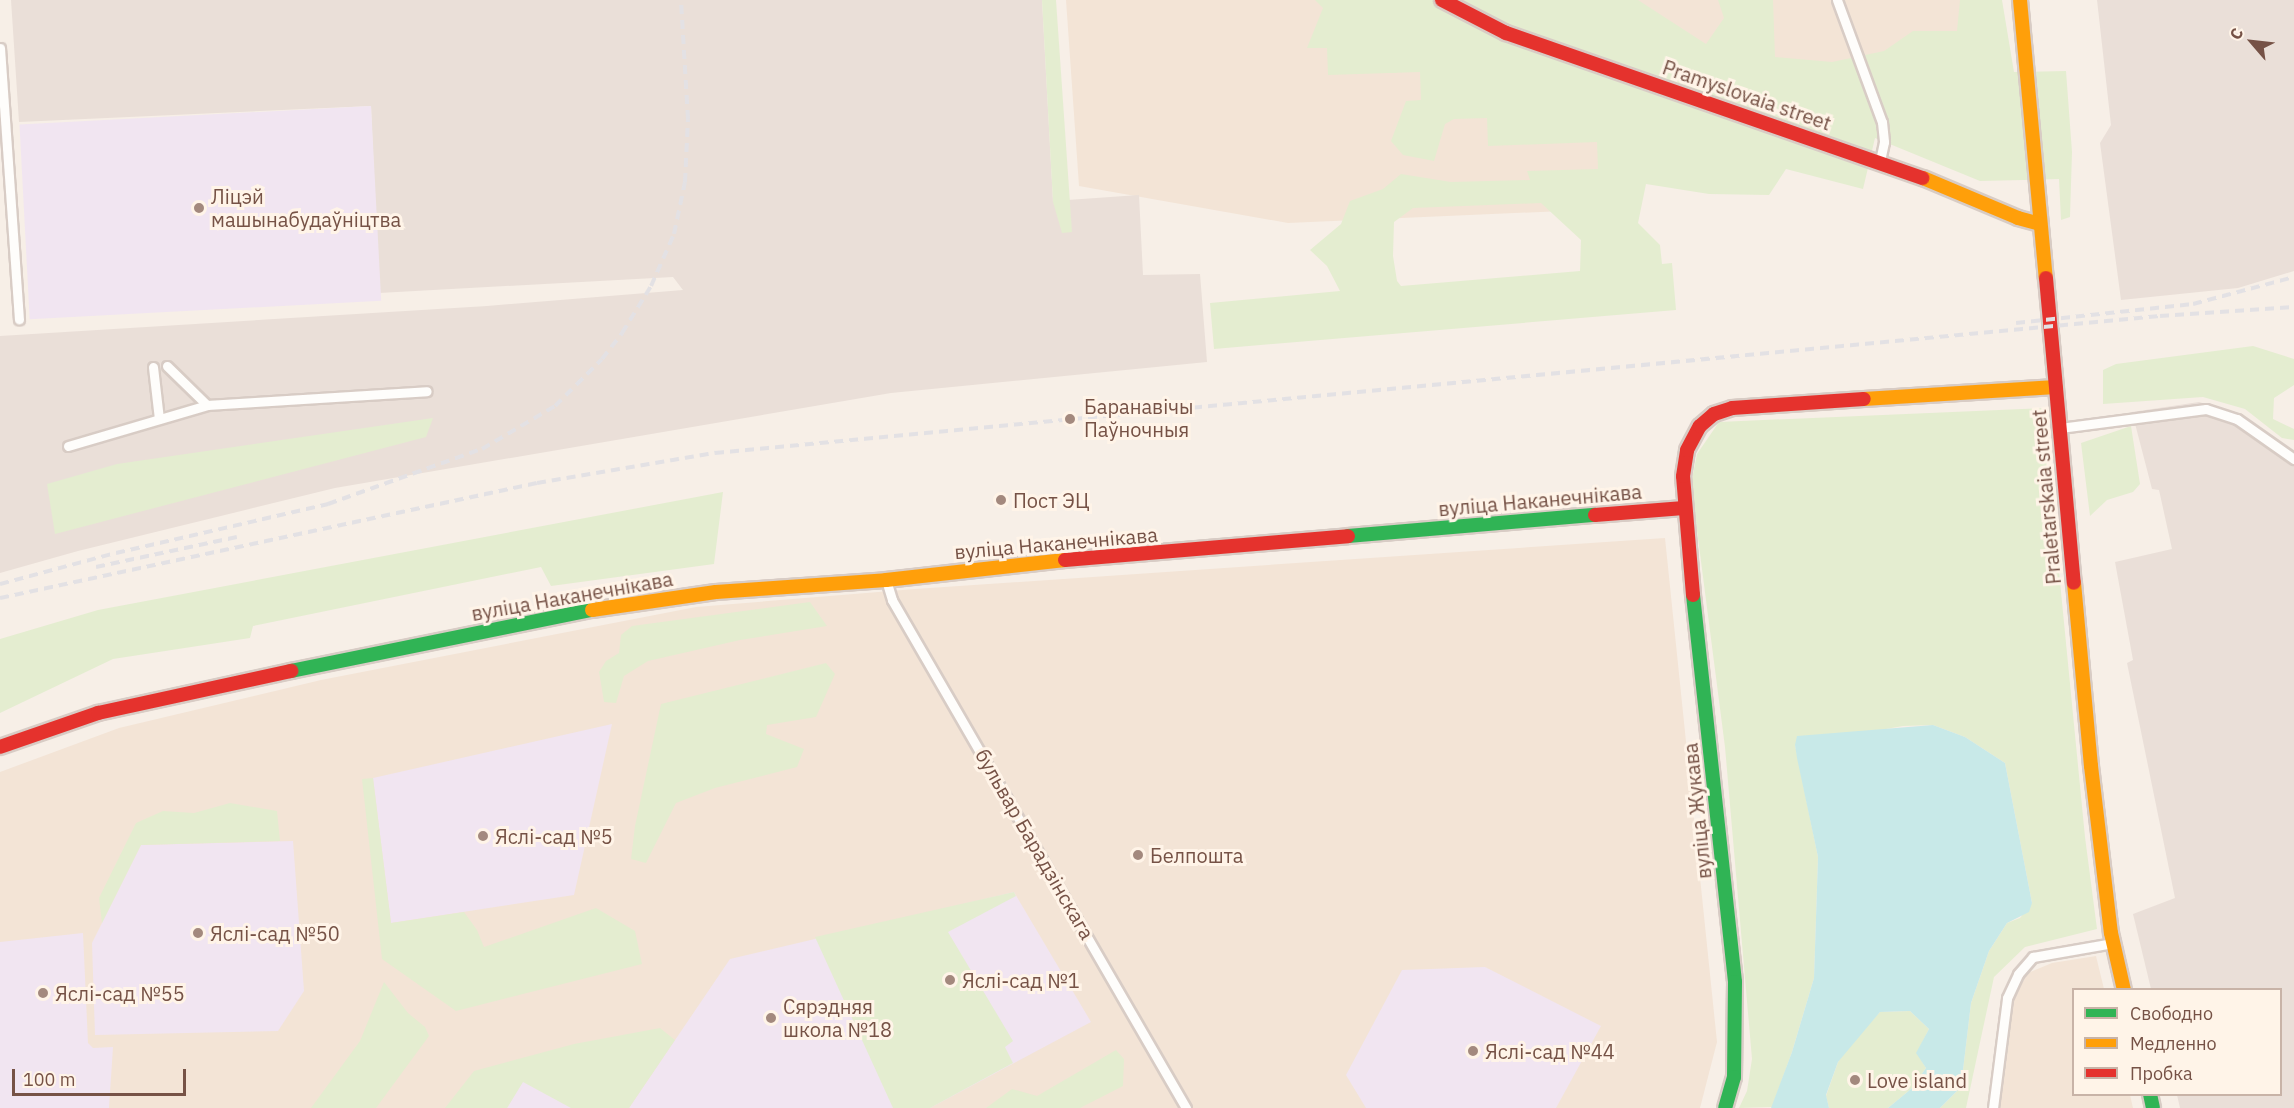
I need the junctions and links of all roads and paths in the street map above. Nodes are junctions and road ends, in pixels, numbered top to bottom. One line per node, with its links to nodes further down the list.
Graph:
1 (1442, 0): 5 (main road, Pramyslovaia street)
2 (1838, 0): 5 (street)
3 (2020, 0): 6 (main road, Praletarskaia street)
4 (0, 48): 7 (street)
5 (1880, 161): 6 (main road, Pramyslovaia street)
6 (2040, 224): 10 (main road, Praletarskaia street)
7 (19, 319)
8 (167, 366): 12 (street)
9 (153, 367): 13 (street)
10 (2056, 387): 14 (main road, Praletarskaia street); 17 (main road)
11 (427, 391): 12 (street)
12 (207, 405): 13 (street)
13 (159, 419): 15 (street)
14 (2060, 428): 16 (street); 20 (main road, Praletarskaia street)
15 (68, 446)
16 (2294, 459)
17 (1684, 508): 18 (main road, вуліца Наканечнікава); 23 (main road, вуліца Жукава)
18 (886, 580): 19 (main road, вуліца Наканечнікава); 22 (street, бульвар Барадзінскага)
19 (0, 747)
20 (2113, 943): 21 (main road, Praletarskaia street); 24 (street)
21 (2124, 988)
22 (1186, 1108)
23 (1725, 1108)
24 (1993, 1108)

